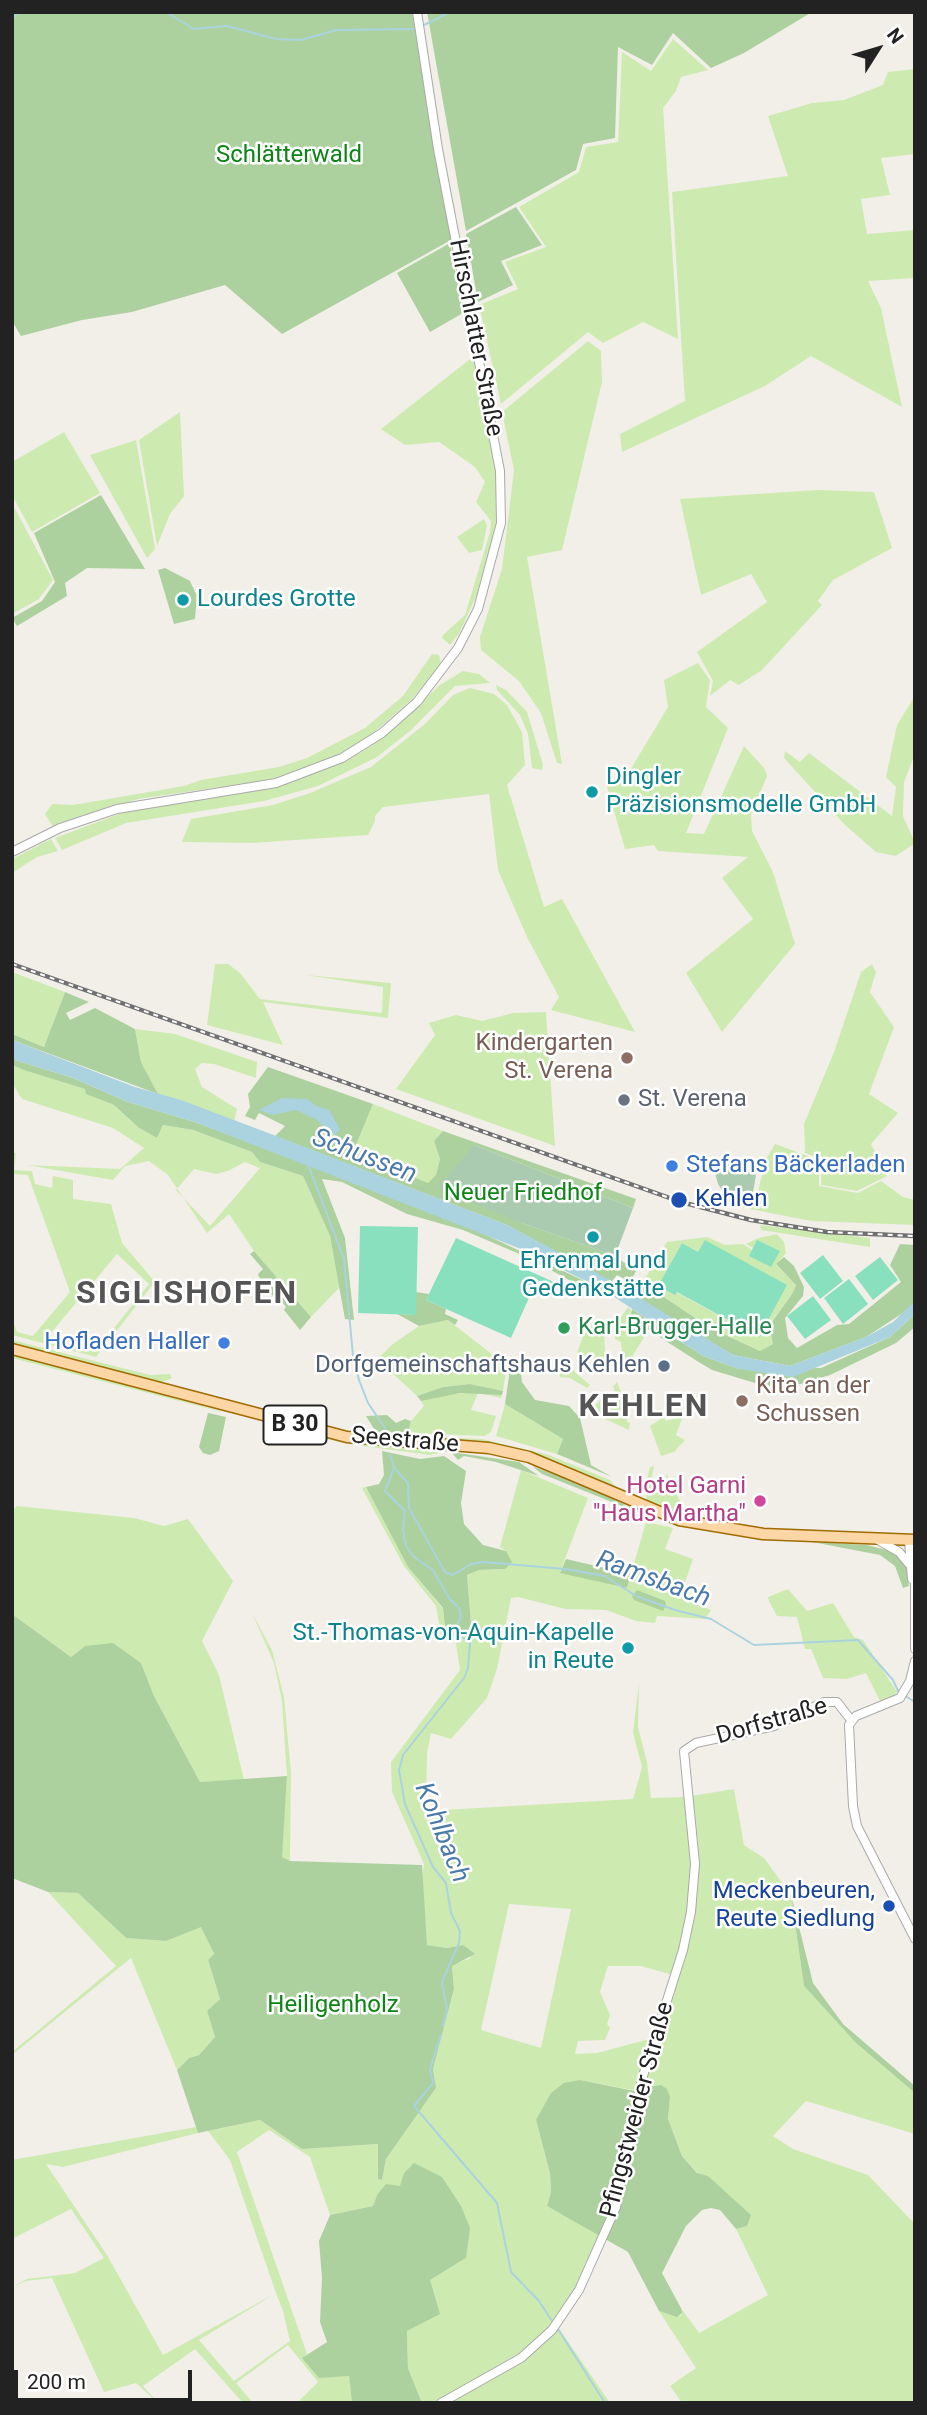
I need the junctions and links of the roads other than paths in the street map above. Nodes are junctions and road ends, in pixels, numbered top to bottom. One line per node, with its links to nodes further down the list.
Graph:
1 (417, 12): 2 (street, Hirschlatter Straße)
2 (12, 852)
3 (12, 1349): 4 (main road, Seestraße / B 30)
4 (875, 1539): 5 (main road, B 30); 6 (street)
5 (912, 1541): 6 (street)
6 (909, 1564): 8 (street)
7 (915, 1574): 8 (street)
8 (914, 1585): 9 (street)
9 (915, 1649)
10 (915, 1661): 11 (street)
11 (851, 1720): 12 (street, Dorfstraße); 13 (street)
12 (686, 1748): 14 (street, Pfingstweider Straße)
13 (915, 1939)
14 (441, 2403)

